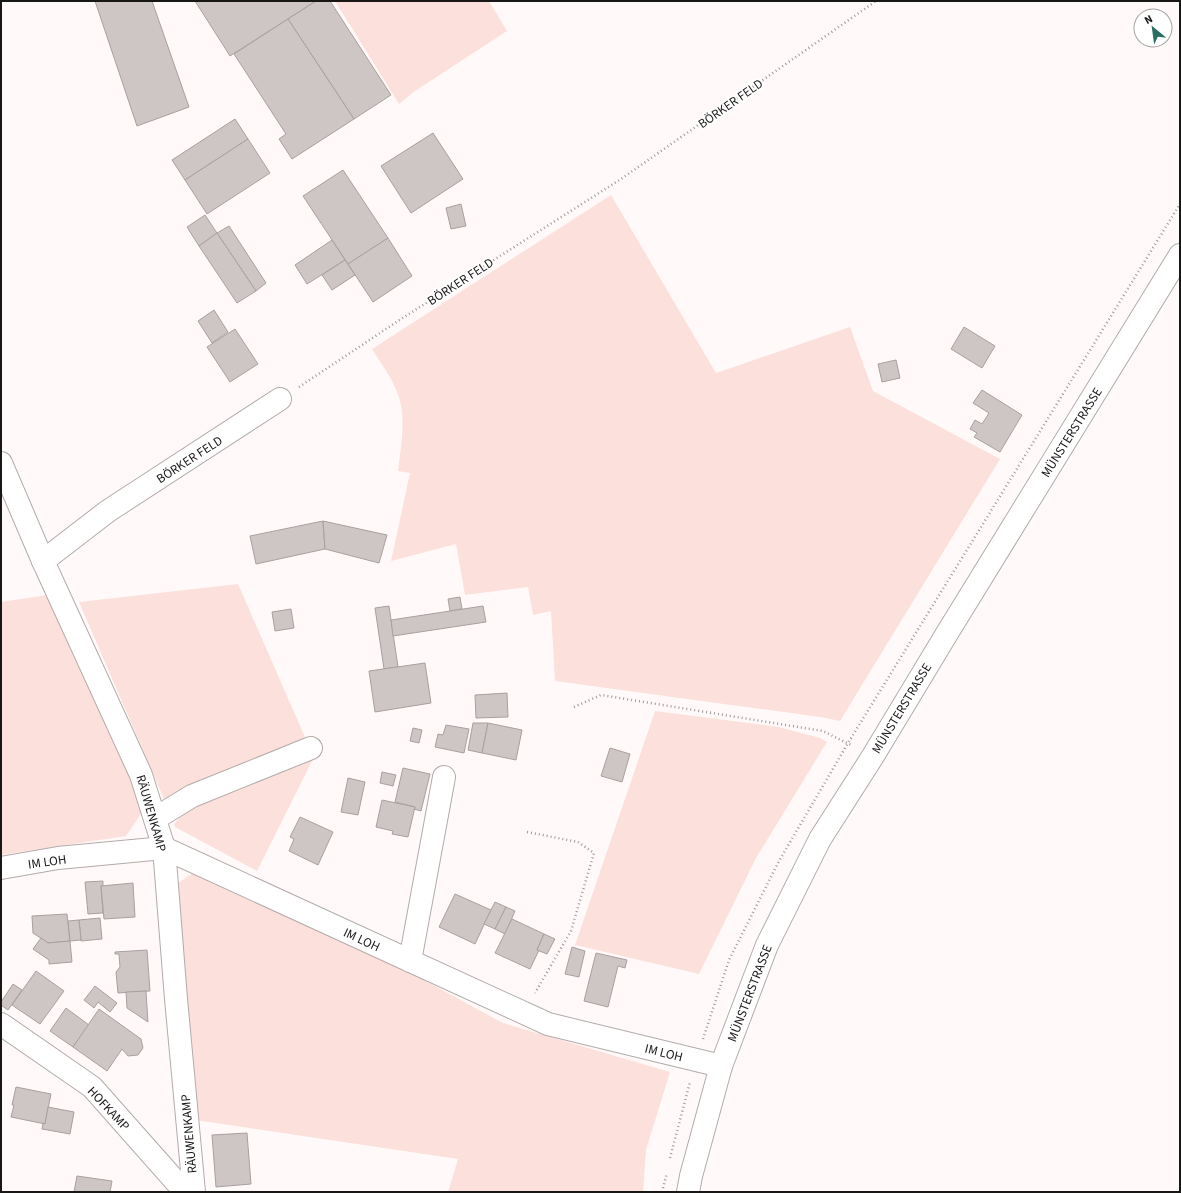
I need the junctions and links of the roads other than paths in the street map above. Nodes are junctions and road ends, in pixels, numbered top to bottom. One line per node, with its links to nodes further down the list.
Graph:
1 (1180, 255): 12 (street, MÜNSTERSTRASSE)
2 (280, 399): 4 (street, BÖRKER FELD)
3 (1, 463): 4 (street, RÄUWENKAMP)
4 (43, 561): 7 (street, RÄUWENKAMP)
5 (311, 748): 7 (street)
6 (444, 778): 10 (street)
7 (156, 818): 8 (street, RÄUWENKAMP)
8 (164, 848): 9 (street, IM LOH); 10 (street, IM LOH); 14 (street, RÄUWENKAMP)
9 (1, 868)
10 (410, 960): 12 (street, IM LOH)
11 (1, 1024): 13 (street, HOFKAMP)
12 (721, 1066): 15 (street, MÜNSTERSTRASSE)
13 (185, 1192)
14 (194, 1192)
15 (688, 1192)

